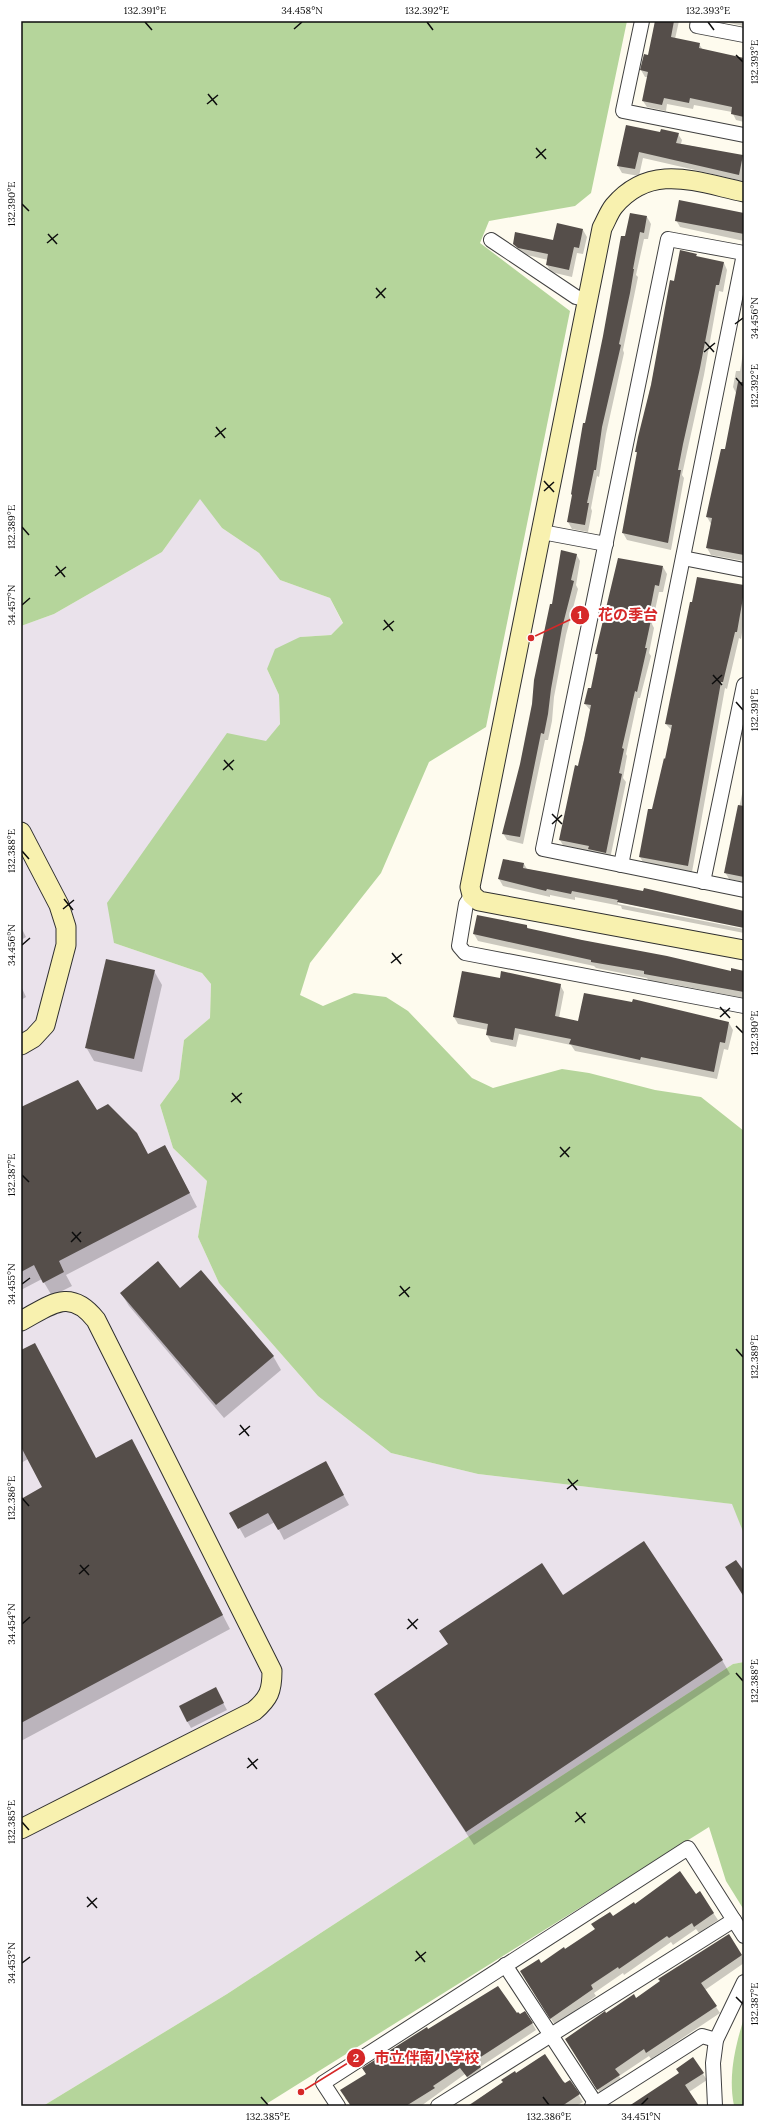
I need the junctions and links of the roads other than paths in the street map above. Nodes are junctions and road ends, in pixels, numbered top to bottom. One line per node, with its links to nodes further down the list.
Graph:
1 (642, 21): 4 (street)
2 (698, 21): 3 (street)
3 (744, 35)
4 (744, 135)
5 (744, 192): 8 (street)
6 (491, 240): 8 (street)
7 (744, 254): 10 (street); 11 (street)
8 (588, 300): 9 (street)
9 (542, 532): 10 (street); 18 (street)
10 (606, 544): 15 (street)
11 (683, 558): 12 (street); 15 (street)
12 (744, 570)
13 (744, 685): 16 (street)
14 (21, 832): 21 (street)
15 (621, 865): 16 (street)
16 (704, 882): 17 (street)
17 (744, 890)
18 (472, 895): 19 (street); 20 (street)
19 (744, 950)
20 (744, 1006)
21 (21, 1045)
22 (21, 1321): 23 (street)
23 (21, 1829)
24 (734, 1920): 25 (street); 26 (street); 28 (street)
25 (744, 1936)
26 (505, 1964): 28 (street); 31 (street)
27 (744, 1982): 29 (street)
28 (551, 2034): 30 (street); 32 (street)
29 (716, 2040): 30 (street); 33 (street)
30 (594, 2105)
31 (338, 2106)
32 (438, 2106)
33 (715, 2106)

